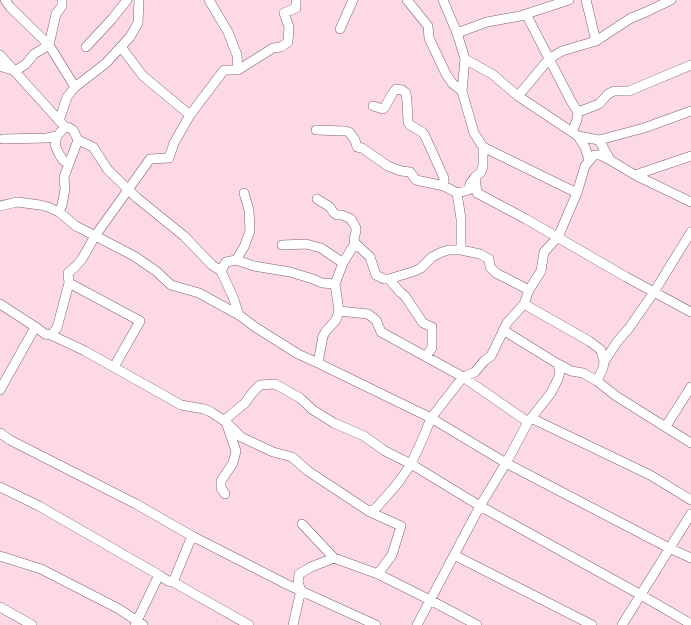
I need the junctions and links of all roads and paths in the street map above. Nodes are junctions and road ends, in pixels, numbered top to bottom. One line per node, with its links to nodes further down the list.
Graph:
1 (5, 0): 17 (street)
2 (62, 0): 17 (street)
3 (127, 0): 18 (street)
4 (139, 0): 19 (street)
5 (209, 0): 25 (street)
6 (296, 0): 25 (street)
7 (353, 0): 14 (street)
8 (407, 0): 28 (street)
9 (443, 0): 15 (street)
10 (569, 0): 13 (street)
11 (586, 0): 16 (street)
12 (671, 0): 16 (street)
13 (526, 14): 15 (street); 22 (street)
14 (340, 29)
15 (457, 33): 21 (street)
16 (596, 42): 22 (street)
17 (49, 45): 26 (street); 27 (street)
18 (86, 47)
19 (121, 47): 27 (street); 33 (street)
20 (0, 55): 26 (street)
21 (465, 59): 28 (street); 29 (street)
22 (549, 59): 29 (street); 32 (street)
23 (691, 65): 32 (street)
24 (0, 66): 26 (street)
25 (238, 70): 33 (street)
26 (15, 71): 34 (street)
27 (75, 87): 34 (street)
28 (462, 91): 41 (street)
29 (518, 96): 36 (street)
30 (373, 106): 48 (street)
31 (691, 111): 40 (street)
32 (578, 112): 36 (street)
33 (190, 115): 49 (street)
34 (62, 124): 37 (street); 39 (street)
35 (316, 130): 48 (street)
36 (575, 134): 40 (street); 43 (street)
37 (57, 136): 38 (street); 45 (street)
38 (4, 139)
39 (78, 140): 45 (street); 49 (street)
40 (599, 140): 44 (street)
41 (483, 147): 47 (street); 51 (street)
42 (691, 156): 46 (street)
43 (590, 160): 44 (street); 51 (street)
44 (610, 160): 46 (street)
45 (68, 164): 56 (street)
46 (635, 175): 54 (street)
47 (476, 177): 50 (street); 59 (street)
48 (444, 186): 50 (street)
49 (128, 190): 58 (street); 65 (street)
50 (457, 193): 62 (street)
51 (577, 193): 59 (street)
52 (244, 194): 63 (street)
53 (317, 199): 60 (street)
54 (688, 199)
55 (0, 206): 56 (street)
56 (59, 212): 58 (street)
57 (690, 235): 70 (street)
58 (95, 236): 67 (street); 75 (street)
59 (558, 237): 69 (street); 70 (street)
60 (355, 243): 64 (street); 66 (street)
61 (282, 244): 64 (street)
62 (461, 250): 66 (street); 69 (street)
63 (236, 260): 65 (street); 68 (street)
64 (343, 263): 68 (street)
65 (221, 271): 75 (street)
66 (389, 279): 79 (street)
67 (69, 283): 78 (street); 83 (street)
68 (335, 284): 73 (street)
69 (529, 290): 72 (street)
70 (654, 292): 74 (street); 80 (street)
71 (0, 304): 76 (street)
72 (524, 304): 77 (street); 80 (street)
73 (339, 311): 79 (street); 81 (street)
74 (691, 312)
75 (239, 315): 81 (street)
76 (37, 328): 78 (street); 86 (street)
77 (503, 330): 82 (street); 84 (street)
78 (51, 335): 83 (street)
79 (426, 356): 84 (street)
80 (604, 362): 85 (street)
81 (318, 363): 88 (street)
82 (558, 364): 85 (street); 89 (street)
83 (114, 367): 90 (street)
84 (463, 378): 88 (street); 89 (street)
85 (597, 381): 91 (street)
86 (1, 385)
87 (691, 387): 91 (street)
88 (430, 418): 94 (street); 95 (street)
89 (530, 420): 94 (street); 98 (street)
90 (226, 422): 95 (street); 97 (street); 100 (street)
91 (666, 426): 93 (street)
92 (0, 433): 103 (street)
93 (691, 443)
94 (506, 463): 99 (street); 104 (street)
95 (411, 464): 99 (street); 100 (street)
96 (0, 487): 110 (street)
97 (225, 494)
98 (691, 500)
99 (480, 506): 106 (street); 113 (street)
100 (370, 512): 109 (street)
101 (691, 514): 104 (street)
102 (302, 524): 107 (street)
103 (192, 536): 111 (street); 112 (street)
104 (669, 548): 108 (street); 113 (street)
105 (0, 556): 116 (street)
106 (454, 556): 114 (street); 124 (street)
107 (334, 558): 109 (street); 112 (street)
108 (691, 558)
109 (378, 574): 114 (street)
110 (159, 575): 111 (street); 116 (street)
111 (174, 582): 119 (street)
112 (301, 590): 120 (street); 121 (street)
113 (641, 595): 117 (street); 125 (street)
114 (430, 600): 122 (street); 123 (street)
115 (0, 607): 118 (street)
116 (138, 624)
117 (691, 624)
118 (32, 625)
119 (249, 625)
120 (293, 625)
121 (376, 625)
122 (417, 625)
123 (476, 625)
124 (592, 625)
125 (622, 625)

